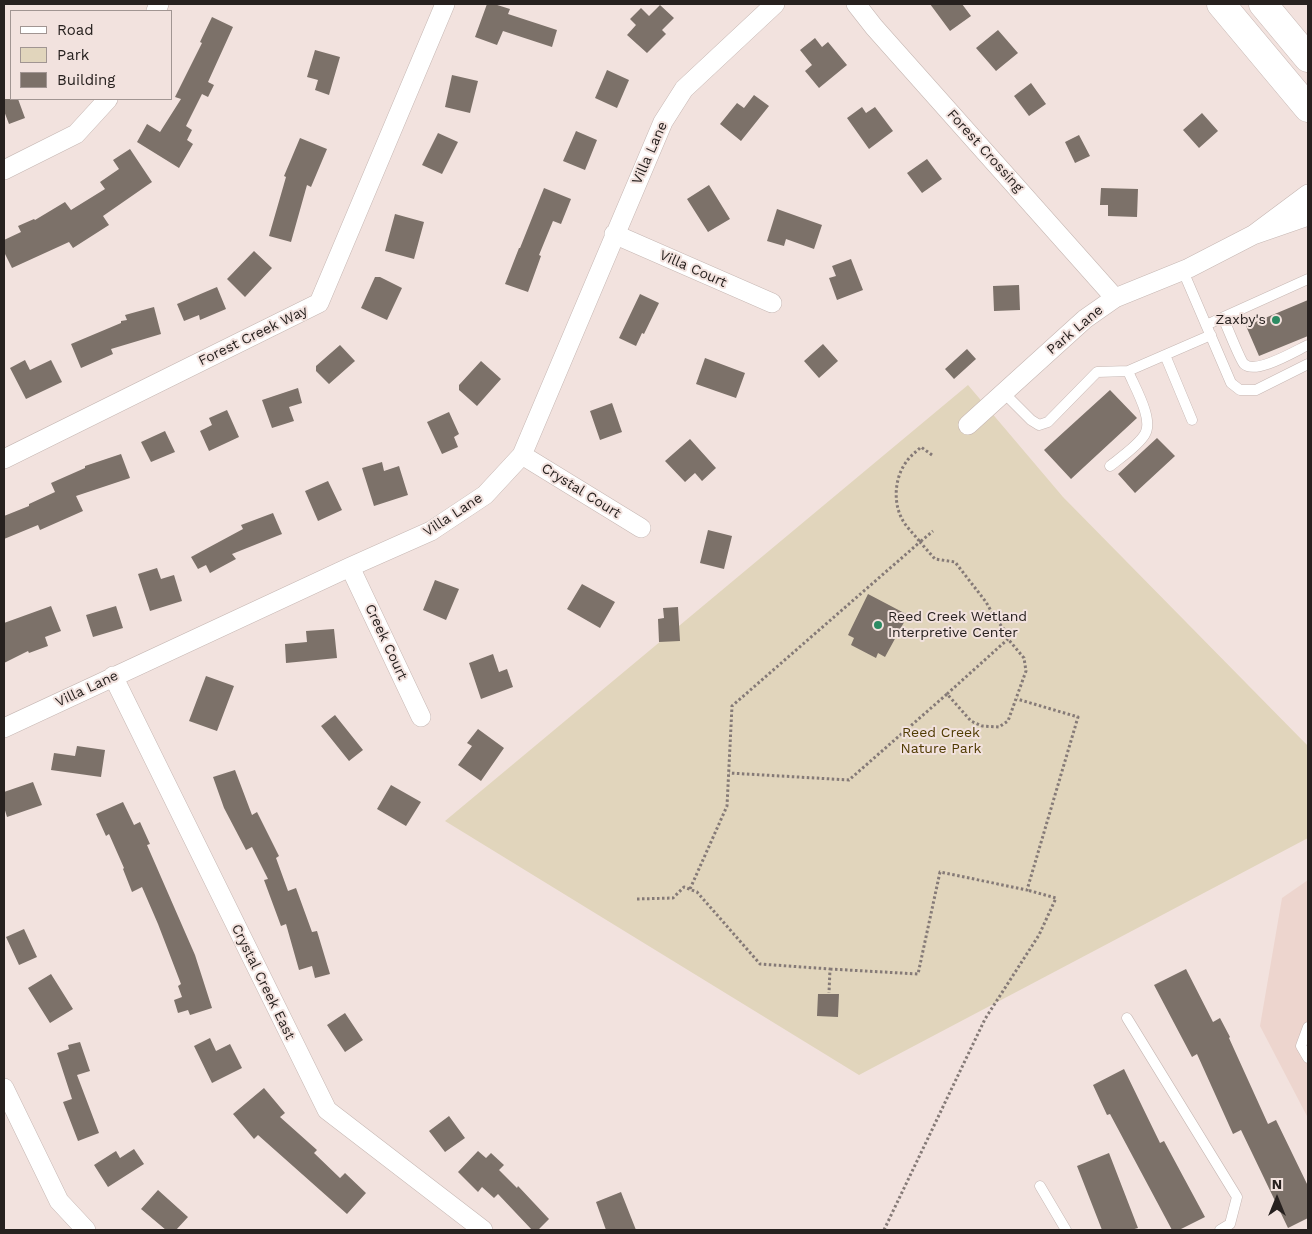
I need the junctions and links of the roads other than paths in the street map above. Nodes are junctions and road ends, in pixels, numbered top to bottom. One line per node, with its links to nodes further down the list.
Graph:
1 (445, 4): 28 (street, Forest Creek Way)
2 (775, 4): 12 (street, Villa Lane)
3 (856, 4): 16 (street, Forest Crossing)
4 (1221, 4): 8 (main road)
5 (1263, 4): 6 (main road)
6 (1308, 58)
7 (107, 100): 9 (street)
8 (1308, 108)
9 (4, 170)
10 (1308, 194): 13 (street, Park Lane)
11 (1308, 216): 13 (street, Park Lane)
12 (614, 234): 17 (street, Villa Court); 27 (street, Villa Lane)
13 (1253, 235): 14 (street, Park Lane)
14 (1183, 271): 16 (street, Park Lane); 19 (lane)
15 (1308, 280): 18 (lane)
16 (1115, 298): 24 (street, Park Lane)
17 (772, 303)
18 (1223, 318): 19 (lane); 20 (lane)
19 (1209, 330): 21 (lane); 22 (lane)
20 (1308, 345)
21 (1165, 355): 23 (lane); 25 (lane)
22 (1308, 364)
23 (1128, 371): 24 (lane); 29 (lane)
24 (1003, 392): 26 (street, Park Lane)
25 (1192, 420)
26 (968, 425)
27 (522, 455): 30 (street, Crystal Court); 31 (street, Villa Lane)
28 (4, 460)
29 (1110, 466)
30 (641, 528)
31 (350, 567): 32 (street, Villa Lane); 33 (street, Creek Court)
32 (114, 676): 34 (street, Villa Lane); 41 (street, Crystal Creek East)
33 (421, 717)
34 (4, 728)
35 (1127, 1018): 43 (lane)
36 (1308, 1027): 37 (lane)
37 (1308, 1058)
38 (4, 1088): 40 (street)
39 (1040, 1186): 42 (lane)
40 (86, 1230)
41 (483, 1230)
42 (1066, 1230)
43 (1220, 1230)

